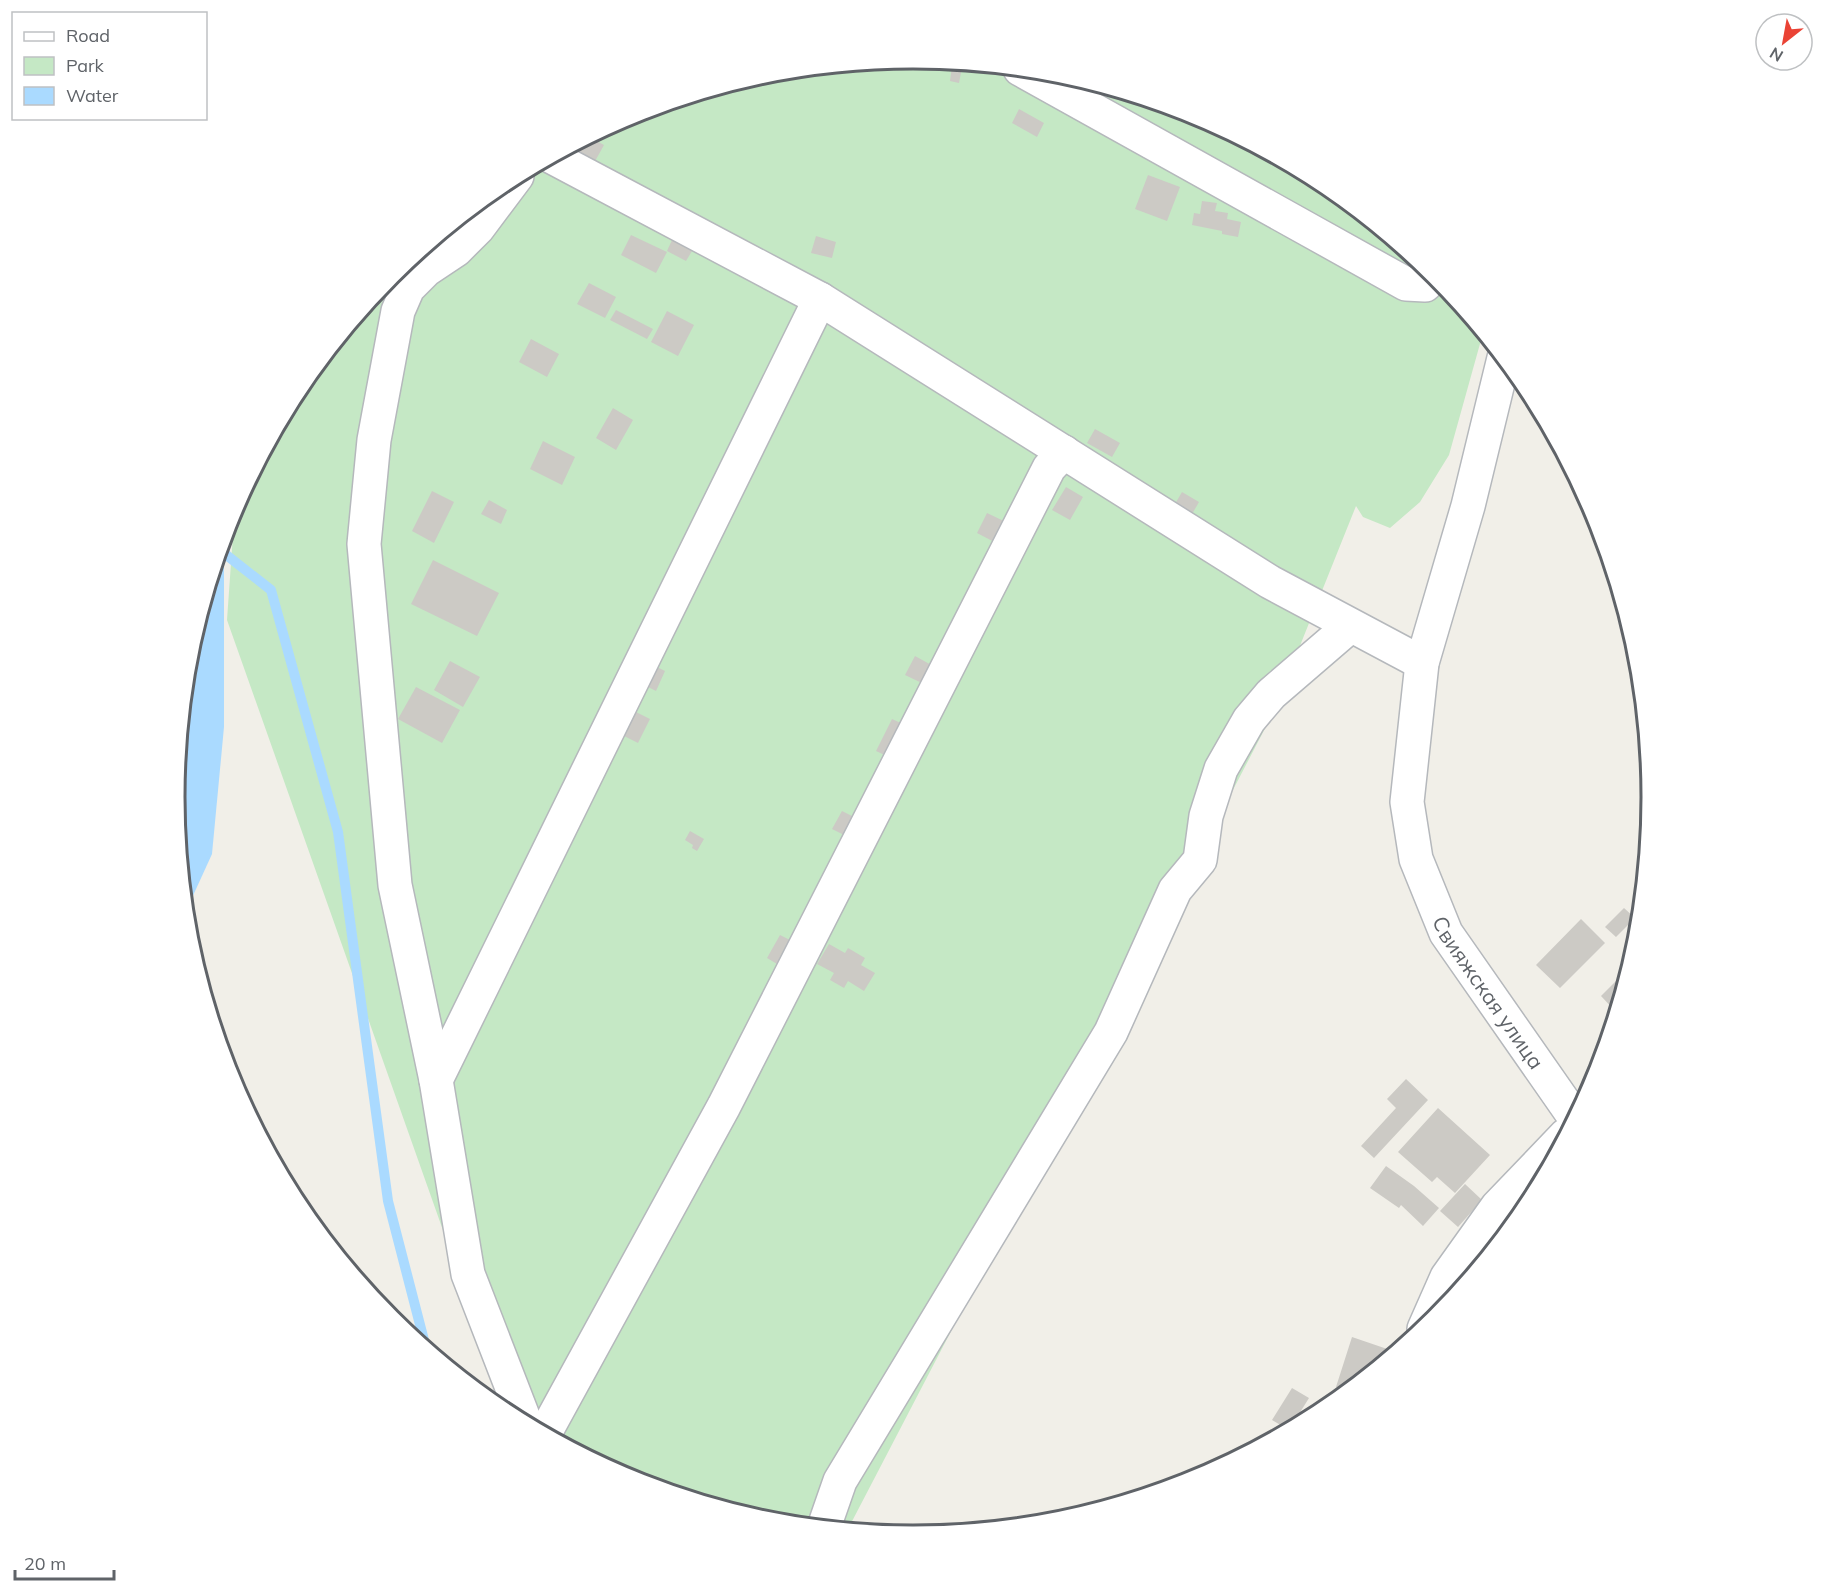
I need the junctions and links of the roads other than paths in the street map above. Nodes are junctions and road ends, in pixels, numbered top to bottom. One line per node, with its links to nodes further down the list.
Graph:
1 (1041, 81): 4 (street)
2 (560, 161): 5 (street)
3 (498, 200): 10 (street)
4 (1428, 282)
5 (820, 299): 7 (street); 10 (street)
6 (1501, 369): 9 (street, Свияжская улица)
7 (1064, 452): 8 (street); 15 (street)
8 (1350, 626): 9 (street); 16 (street)
9 (1422, 663): 11 (street, Свияжская улица)
10 (436, 1080): 14 (street)
11 (1570, 1111)
12 (1546, 1156): 13 (street)
13 (1434, 1305)
14 (520, 1409)
15 (549, 1427)
16 (827, 1520)

